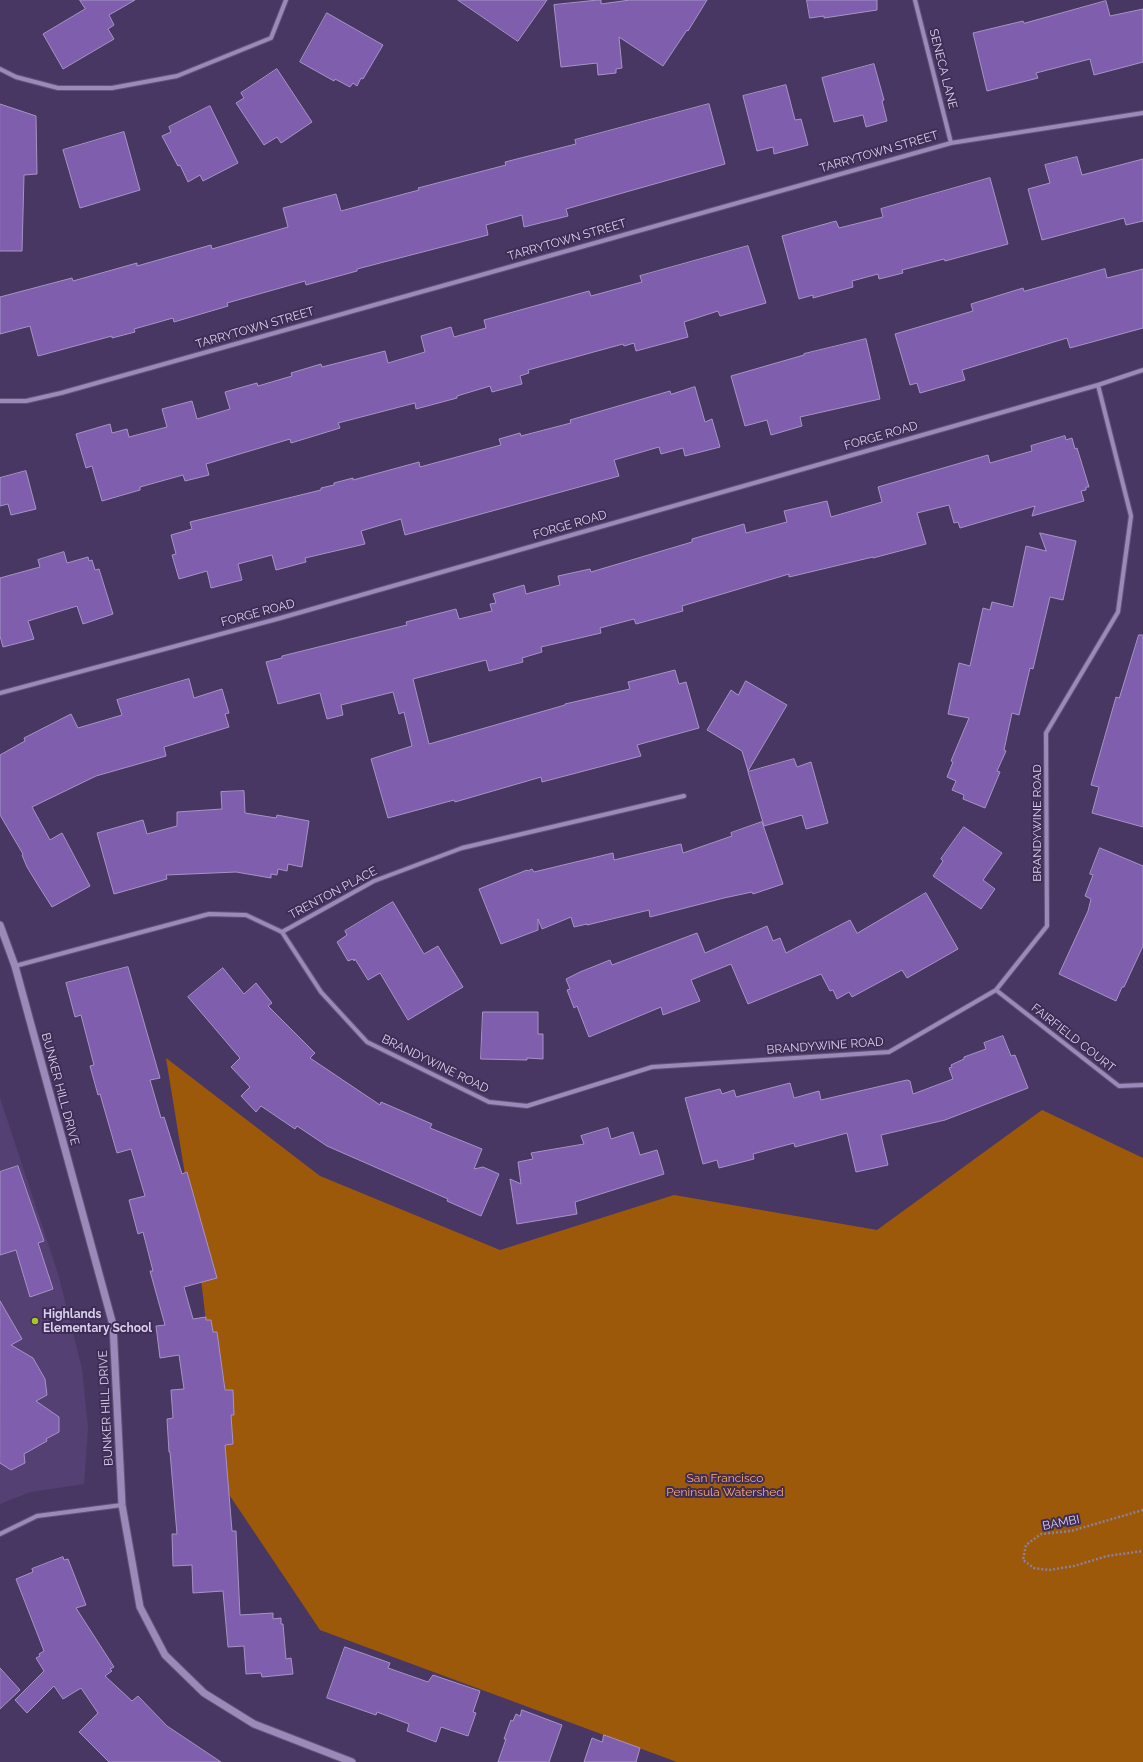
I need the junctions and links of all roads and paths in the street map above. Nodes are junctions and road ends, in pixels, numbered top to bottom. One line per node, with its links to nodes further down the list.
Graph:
1 (286, 0): 3 (street)
2 (915, 0): 5 (street, SENECA LANE)
3 (0, 69)
4 (1143, 113): 5 (street, TARRYTOWN STREET)
5 (951, 143): 8 (street, TARRYTOWN STREET)
6 (1143, 370): 7 (street, FORGE ROAD)
7 (1098, 385): 9 (street, FORGE ROAD); 14 (street, BRANDYWINE ROAD)
8 (0, 401)
9 (0, 693)
10 (684, 796): 12 (street, TRENTON PLACE)
11 (0, 925): 13 (street, BUNKER HILL DRIVE)
12 (282, 932): 13 (street, TRENTON PLACE); 14 (street, BRANDYWINE ROAD)
13 (15, 966): 16 (street, BUNKER HILL DRIVE)
14 (996, 990): 15 (street, FAIRFIELD COURT)
15 (1143, 1085)
16 (122, 1505): 18 (street); 20 (street, BUNKER HILL DRIVE)
17 (1143, 1510): 19 (path, BAMBI)
18 (0, 1534)
19 (1143, 1551)
20 (352, 1762)

